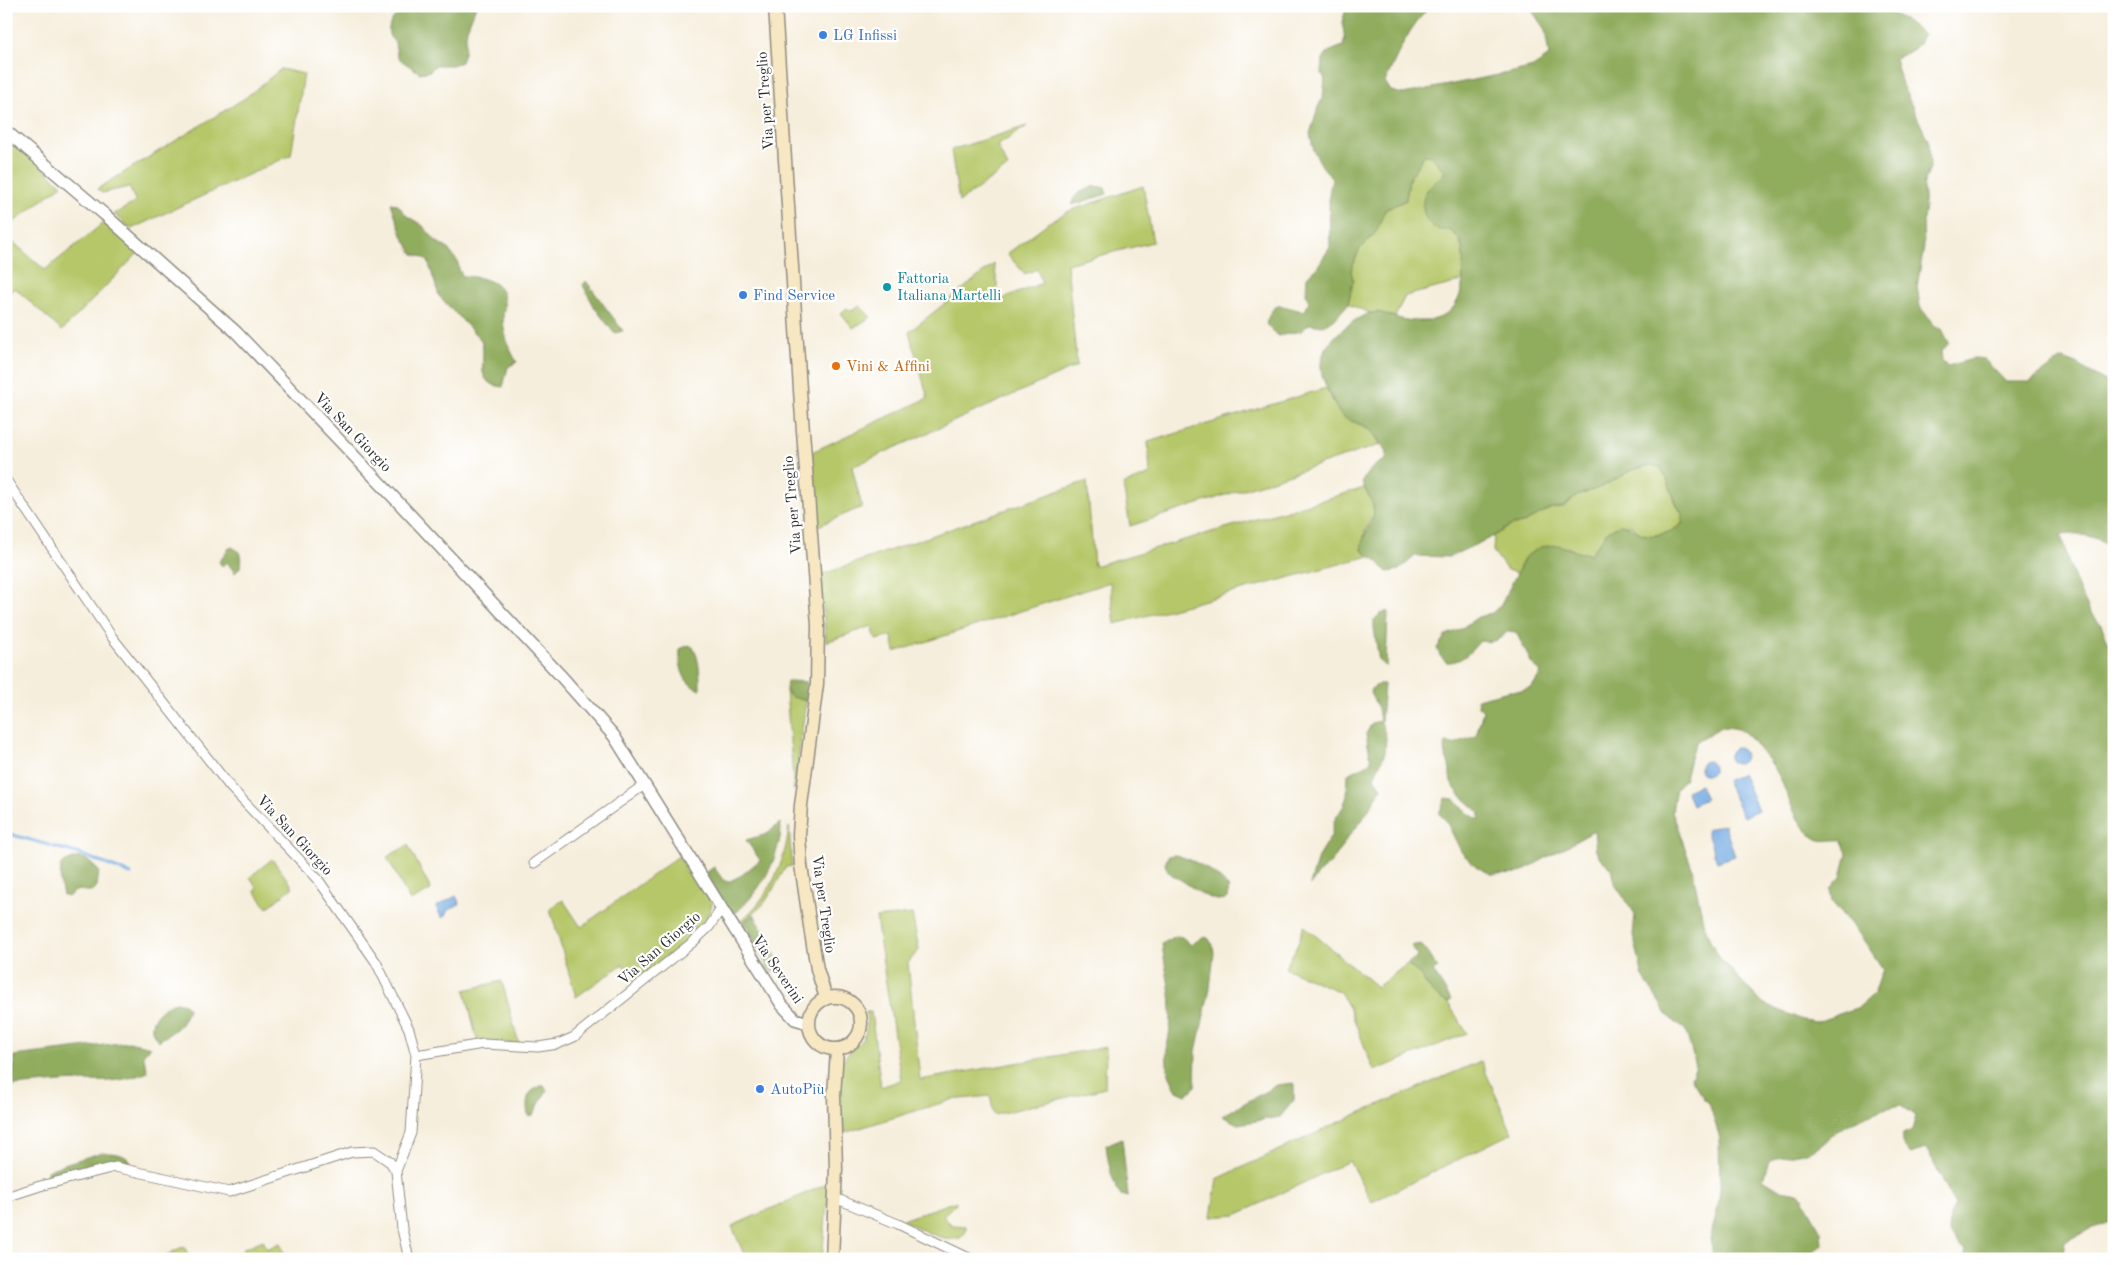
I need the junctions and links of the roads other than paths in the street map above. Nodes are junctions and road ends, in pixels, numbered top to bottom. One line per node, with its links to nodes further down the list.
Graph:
1 (775, 6): 8 (main road, Via per Treglio)
2 (6, 131): 4 (street, Via San Giorgio)
3 (6, 480): 11 (street, Via San Giorgio)
4 (644, 785): 5 (street); 6 (street, Via San Giorgio)
5 (534, 863)
6 (721, 909): 7 (street, Via San Giorgio); 11 (street, Via San Giorgio)
7 (730, 924): 9 (street, Via Severini)
8 (826, 998): 9 (main road); 10 (main road)
9 (808, 1023): 10 (main road)
10 (837, 1050): 14 (main road)
11 (416, 1055): 12 (street, Via San Giorgio)
12 (396, 1171): 13 (street); 15 (street)
13 (6, 1197)
14 (836, 1198): 16 (main road); 17 (street)
15 (409, 1259)
16 (832, 1259)
17 (971, 1259)

